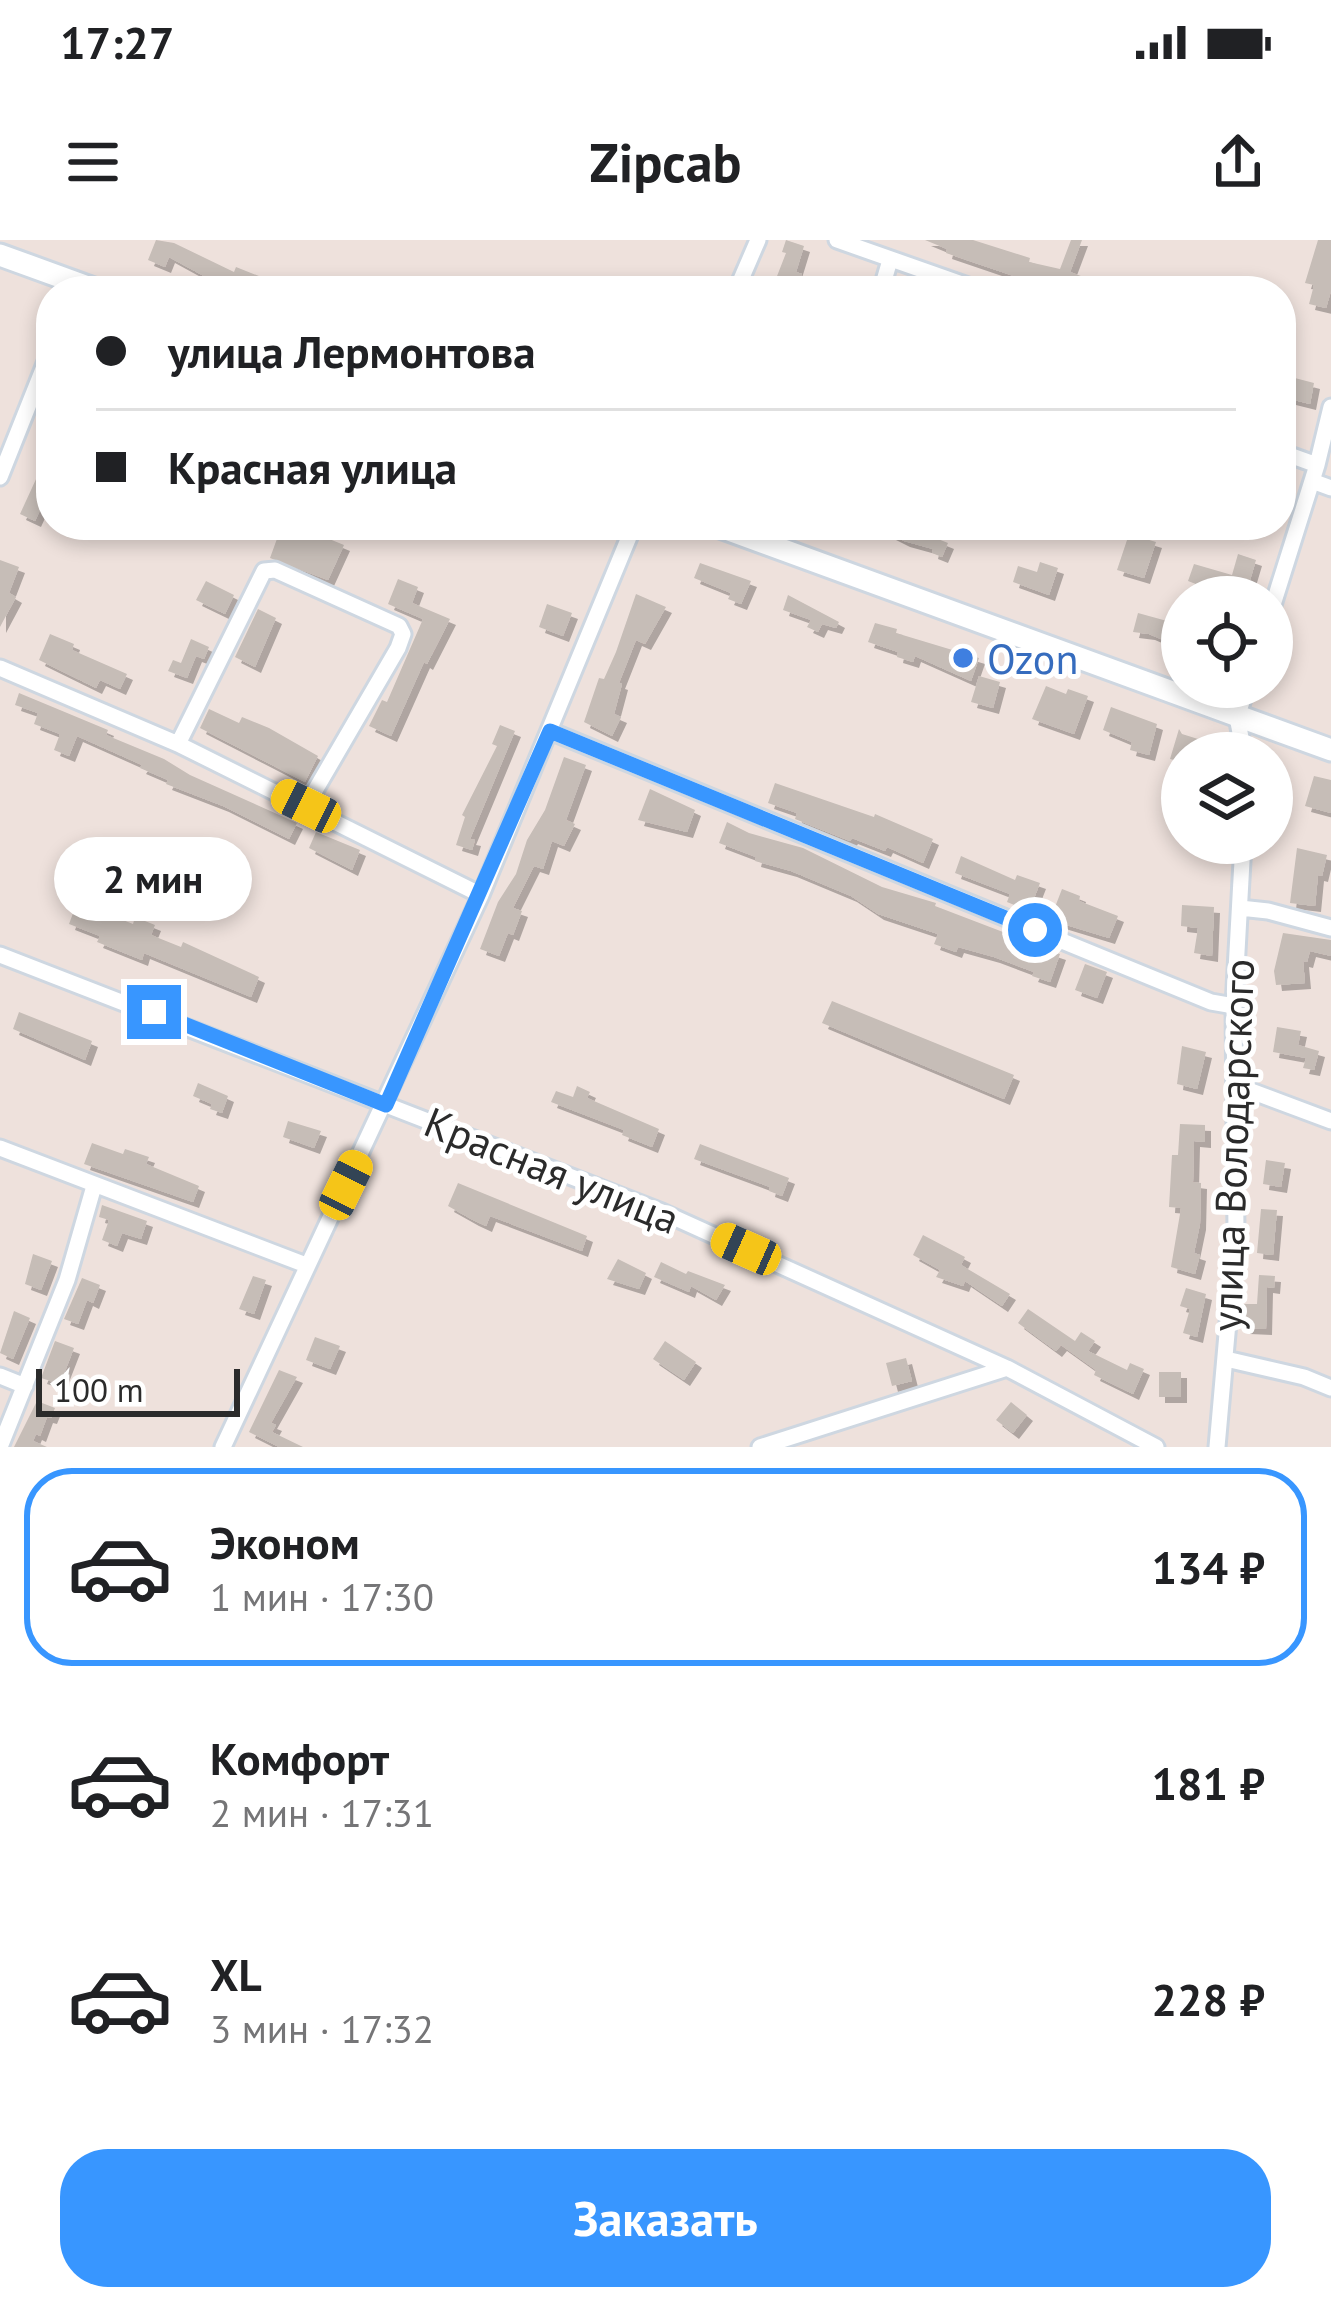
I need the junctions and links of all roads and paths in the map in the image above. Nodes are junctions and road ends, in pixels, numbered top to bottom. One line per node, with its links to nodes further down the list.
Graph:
1 (758, 240): 6 (street)
2 (837, 240): 4 (street)
3 (0, 255): 5 (main road)
4 (890, 260): 7 (street); 8 (street)
5 (53, 276)
6 (742, 276)
7 (885, 276)
8 (937, 276)
9 (36, 387): 13 (street)
10 (1331, 407): 12 (street)
11 (1296, 461): 12 (street)
12 (1315, 473): 14 (street); 15 (street)
13 (0, 477)
14 (1331, 488)
15 (1296, 533)
16 (628, 540): 23 (street)
17 (756, 540): 22 (main road)
18 (1294, 540): 19 (street)
19 (1282, 576)
20 (0, 668): 25 (street)
21 (1240, 708): 22 (street)
22 (1237, 717): 24 (street); 26 (main road)
23 (550, 731): 29 (street); 33 (street)
24 (1240, 732)
25 (178, 744): 27 (street); 27 (street)
26 (1331, 751)
27 (306, 806): 29 (street)
28 (1242, 864): 30 (street, улица Володарского)
29 (481, 895): 35 (street)
30 (1240, 908): 31 (street); 33 (street, улица Володарского)
31 (1331, 928)
32 (0, 955): 35 (street, Красная улица)
33 (1234, 1006): 34 (street, улица Володарского)
34 (1235, 1085): 36 (street); 40 (street, улица Володарского)
35 (386, 1105): 39 (street); 41 (street, Красная улица)
36 (1331, 1121)
37 (0, 1148): 38 (street)
38 (94, 1186): 39 (street); 43 (street)
39 (306, 1265): 46 (street)
40 (1226, 1359): 44 (street); 49 (street, улица Володарского)
41 (1007, 1368): 47 (street); 48 (street, Красная улица)
42 (0, 1376): 43 (street)
43 (25, 1386): 45 (street)
44 (1331, 1388)
45 (0, 1447)
46 (224, 1447)
47 (760, 1447)
48 (1156, 1447)
49 (1217, 1447)

